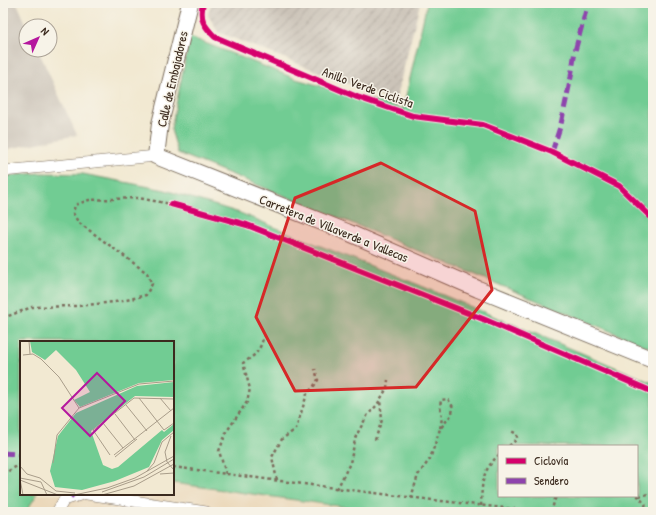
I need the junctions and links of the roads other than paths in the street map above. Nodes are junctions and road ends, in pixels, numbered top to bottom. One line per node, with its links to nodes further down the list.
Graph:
1 (190, 3): 2 (main road, Calle de Embajadores)
2 (156, 156): 3 (street, Carretera de Villaverde a Vallecas); 4 (main road, Carretera de Villaverde a Vallecas)
3 (3, 171)
4 (653, 360)
5 (79, 495): 7 (street)
6 (94, 495): 8 (street)
7 (57, 512)
8 (206, 512)

